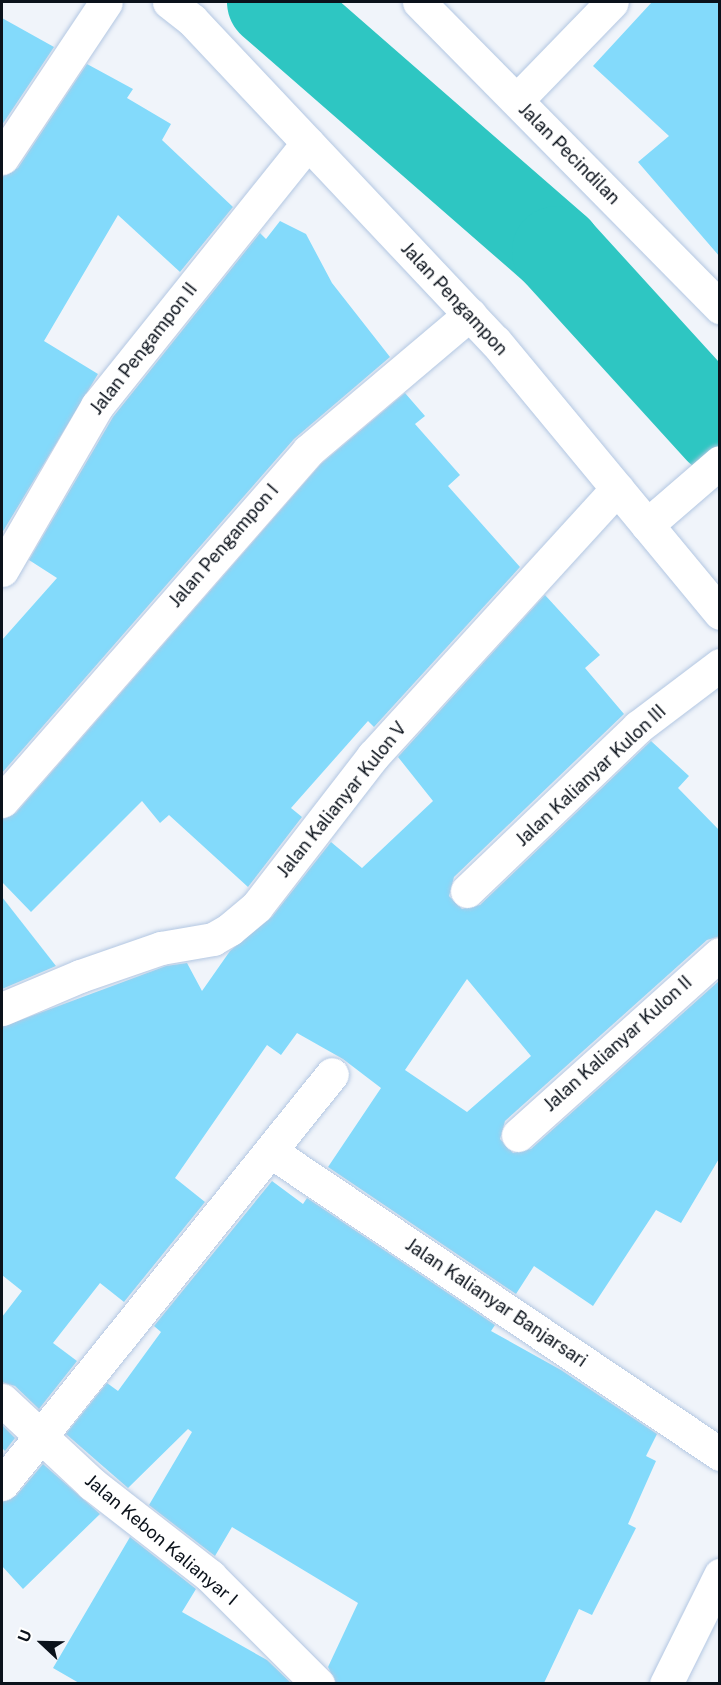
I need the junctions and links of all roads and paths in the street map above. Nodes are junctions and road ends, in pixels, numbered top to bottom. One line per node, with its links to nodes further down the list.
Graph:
1 (106, 2): 7 (street)
2 (169, 2): 6 (street, Jalan Pengampon)
3 (419, 2): 5 (street, Jalan Pecindilan)
4 (612, 2): 5 (street)
5 (517, 100): 8 (street, Jalan Pecindilan)
6 (308, 142): 9 (street, Jalan Pengampon); 13 (street, Jalan Pengampon II)
7 (2, 159)
8 (719, 304)
9 (470, 314): 11 (street, Jalan Pengampon); 16 (street, Jalan Pengampon I)
10 (720, 462): 12 (street)
11 (617, 489): 12 (street, Jalan Pengampon); 19 (street, Jalan Kalianyar Kulon V)
12 (646, 525): 14 (street, Jalan Pengampon)
13 (2, 570)
14 (720, 613)
15 (720, 665): 17 (street, Jalan Kalianyar Kulon III)
16 (2, 801)
17 (467, 891)
18 (720, 954): 21 (street, Jalan Kalianyar Kulon II)
19 (2, 1009)
20 (332, 1074): 22 (street)
21 (518, 1135)
22 (273, 1153): 24 (street); 25 (street, Jalan Kalianyar Banjarsari)
23 (2, 1400): 24 (street, Jalan Kebon Kalianyar I)
24 (41, 1437): 26 (street); 28 (street, Jalan Kebon Kalianyar I)
25 (720, 1454)
26 (2, 1484)
27 (720, 1575): 29 (street)
28 (318, 1683)
29 (666, 1683)

